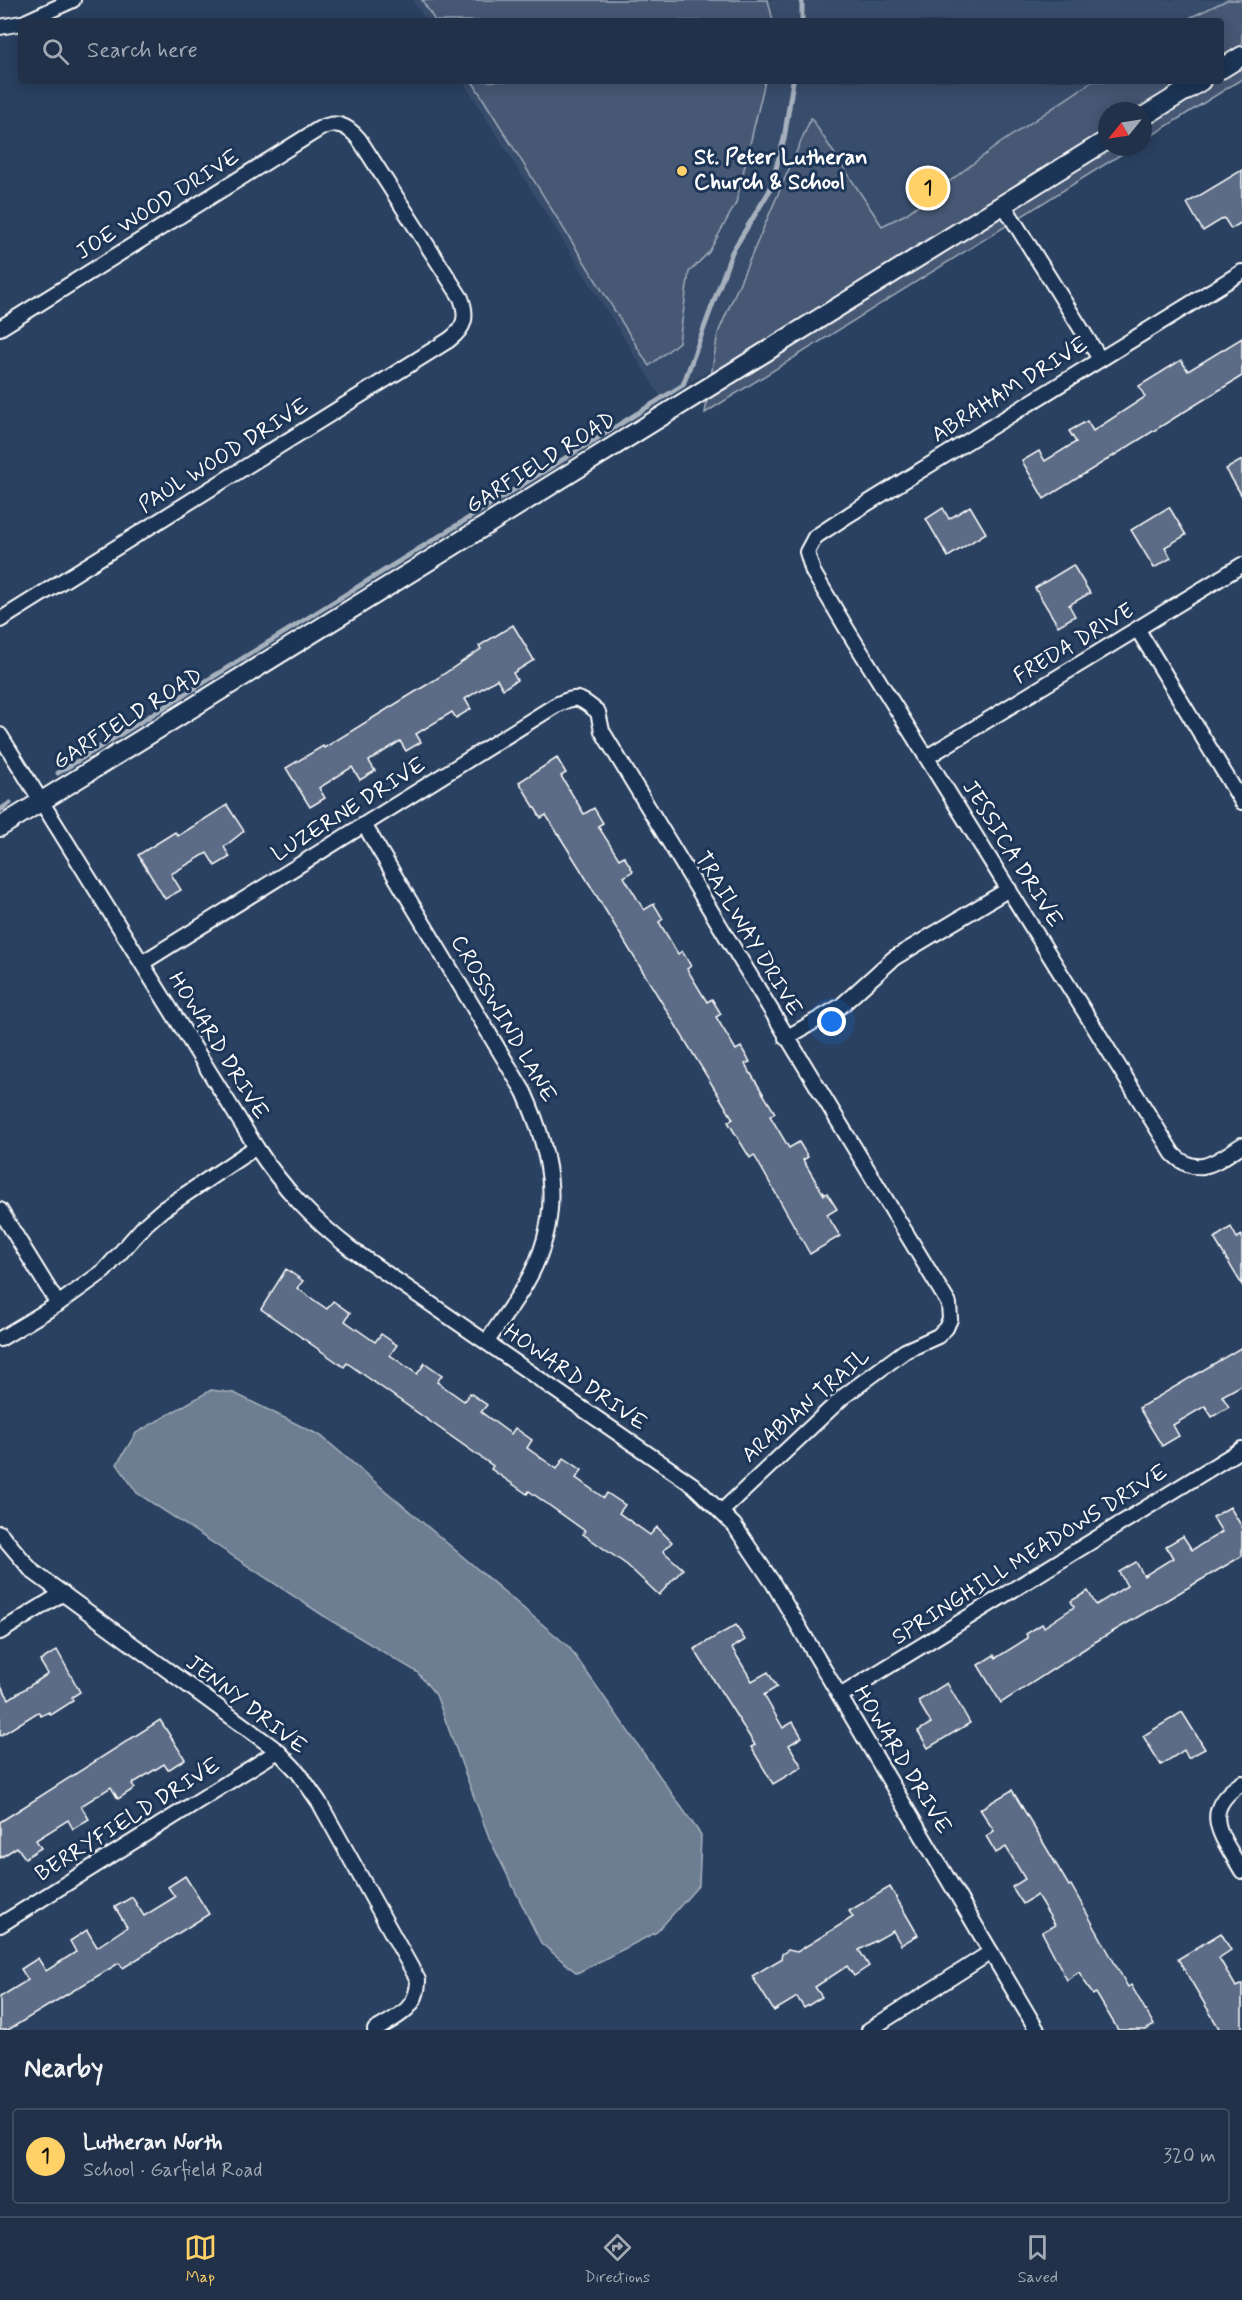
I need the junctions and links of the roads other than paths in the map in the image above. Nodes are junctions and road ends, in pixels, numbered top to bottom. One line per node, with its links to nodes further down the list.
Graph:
1 (73, 0): 2 (street)
2 (34, 18)
3 (18, 23): 4 (street)
4 (0, 27)
5 (1242, 56): 6 (street)
6 (1224, 67)
7 (1196, 84): 8 (street)
8 (1152, 111)
9 (341, 124): 13 (street, JOE WOOD DRIVE); 17 (street, PAUL WOOD DRIVE)
10 (1098, 146): 11 (street, GARFIELD ROAD)
11 (1003, 204): 14 (street); 22 (street, GARFIELD ROAD)
12 (1242, 272): 14 (street, ABRAHAM DRIVE)
13 (0, 328)
14 (1100, 359): 15 (street, ABRAHAM DRIVE)
15 (807, 552): 21 (street, JESSICA DRIVE)
16 (1242, 565): 18 (street, FREDA DRIVE)
17 (0, 620)
18 (1138, 630): 21 (street, FREDA DRIVE); 23 (street)
19 (580, 698): 24 (street, LUZERNE DRIVE); 28 (street, TRAILWAY DRIVE)
20 (0, 735): 22 (street, HOWARD DRIVE)
21 (927, 757): 26 (street, JESSICA DRIVE)
22 (41, 801): 25 (street, GARFIELD ROAD); 27 (street, HOWARD DRIVE)
23 (1242, 802)
24 (365, 826): 27 (street, LUZERNE DRIVE); 35 (street, CROSSWIND LANE)
25 (0, 827)
26 (1009, 889): 28 (street); 29 (street, JESSICA DRIVE)
27 (142, 963): 30 (street, HOWARD DRIVE)
28 (786, 1038): 33 (street, TRAILWAY DRIVE)
29 (1242, 1145)
30 (256, 1147): 32 (street); 35 (street, HOWARD DRIVE)
31 (0, 1210): 32 (street)
32 (58, 1304): 34 (street)
33 (950, 1319): 37 (street, ARABIAN TRAIL)
34 (0, 1339)
35 (487, 1342): 37 (street, HOWARD DRIVE)
36 (1242, 1449): 41 (street, SPRINGHILL MEADOWS DRIVE)
37 (722, 1511): 41 (street, HOWARD DRIVE)
38 (0, 1533): 39 (street, JENNY DRIVE)
39 (63, 1593): 40 (street); 42 (street, JENNY DRIVE)
40 (0, 1632)
41 (840, 1696): 46 (street, HOWARD DRIVE)
42 (278, 1751): 45 (street, BERRYFIELD DRIVE); 47 (street, JENNY DRIVE)
43 (1242, 1783): 44 (street)
44 (1242, 1870)
45 (0, 1925)
46 (992, 1952): 48 (street); 49 (street, HOWARD DRIVE)
47 (375, 2030)
48 (869, 2030)
49 (1037, 2030)

